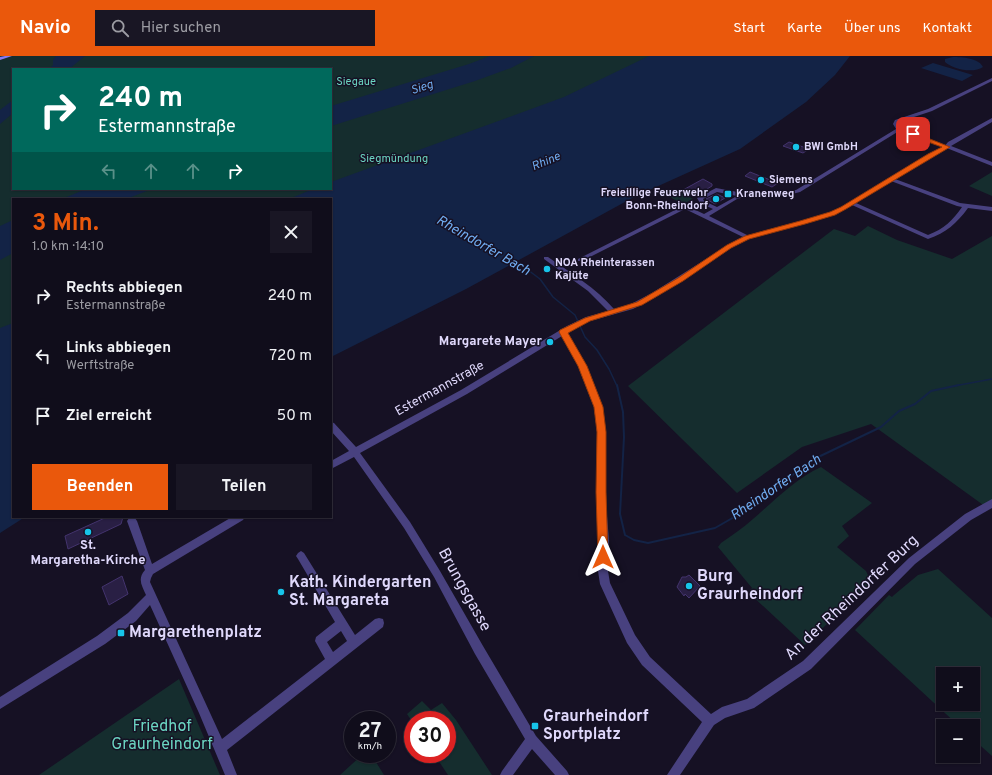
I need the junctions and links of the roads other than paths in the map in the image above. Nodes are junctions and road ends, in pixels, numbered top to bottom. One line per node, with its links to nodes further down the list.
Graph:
1 (10, 56): 2 (main road)
2 (0, 59)
3 (991, 80): 5 (street)
4 (992, 120): 6 (street)
5 (897, 127): 6 (street); 9 (street)
6 (947, 147): 7 (street); 8 (street, Estermannstraße)
7 (992, 164)
8 (890, 179): 10 (street, Estermannstraße); 11 (street)
9 (743, 195): 12 (street); 12 (street)
10 (852, 203): 11 (street); 15 (street, Estermannstraße)
11 (966, 206): 13 (street)
12 (717, 209): 14 (street)
13 (992, 209)
14 (704, 217): 15 (street); 17 (street)
15 (747, 237): 20 (street, Estermannstraße)
16 (583, 250): 17 (street)
17 (590, 254): 19 (street)
18 (546, 258): 20 (street)
19 (580, 260)
20 (613, 312): 21 (street, Estermannstraße)
21 (563, 332): 23 (street, Estermannstraße); 36 (street)
22 (332, 426): 23 (street, Brungsgasse)
23 (354, 452): 24 (street, Estermannstraße); 37 (street, Brungsgasse)
24 (332, 464)
25 (992, 503): 36 (street, An der Rheindorfer Burg)
26 (238, 518): 29 (street)
27 (132, 522): 29 (street)
28 (301, 556): 32 (street)
29 (150, 571): 30 (street)
30 (152, 597): 35 (street); 38 (street)
31 (379, 623): 33 (street)
32 (341, 624): 33 (street); 34 (street)
33 (354, 643): 34 (street)
34 (332, 660): 38 (street)
35 (0, 702)
36 (710, 721): 42 (street, An der Rheindorfer Burg)
37 (532, 740): 40 (street); 41 (street, Brungsgasse)
38 (219, 749): 39 (street)
39 (231, 775)
40 (506, 775)
41 (563, 775)
42 (673, 775)

